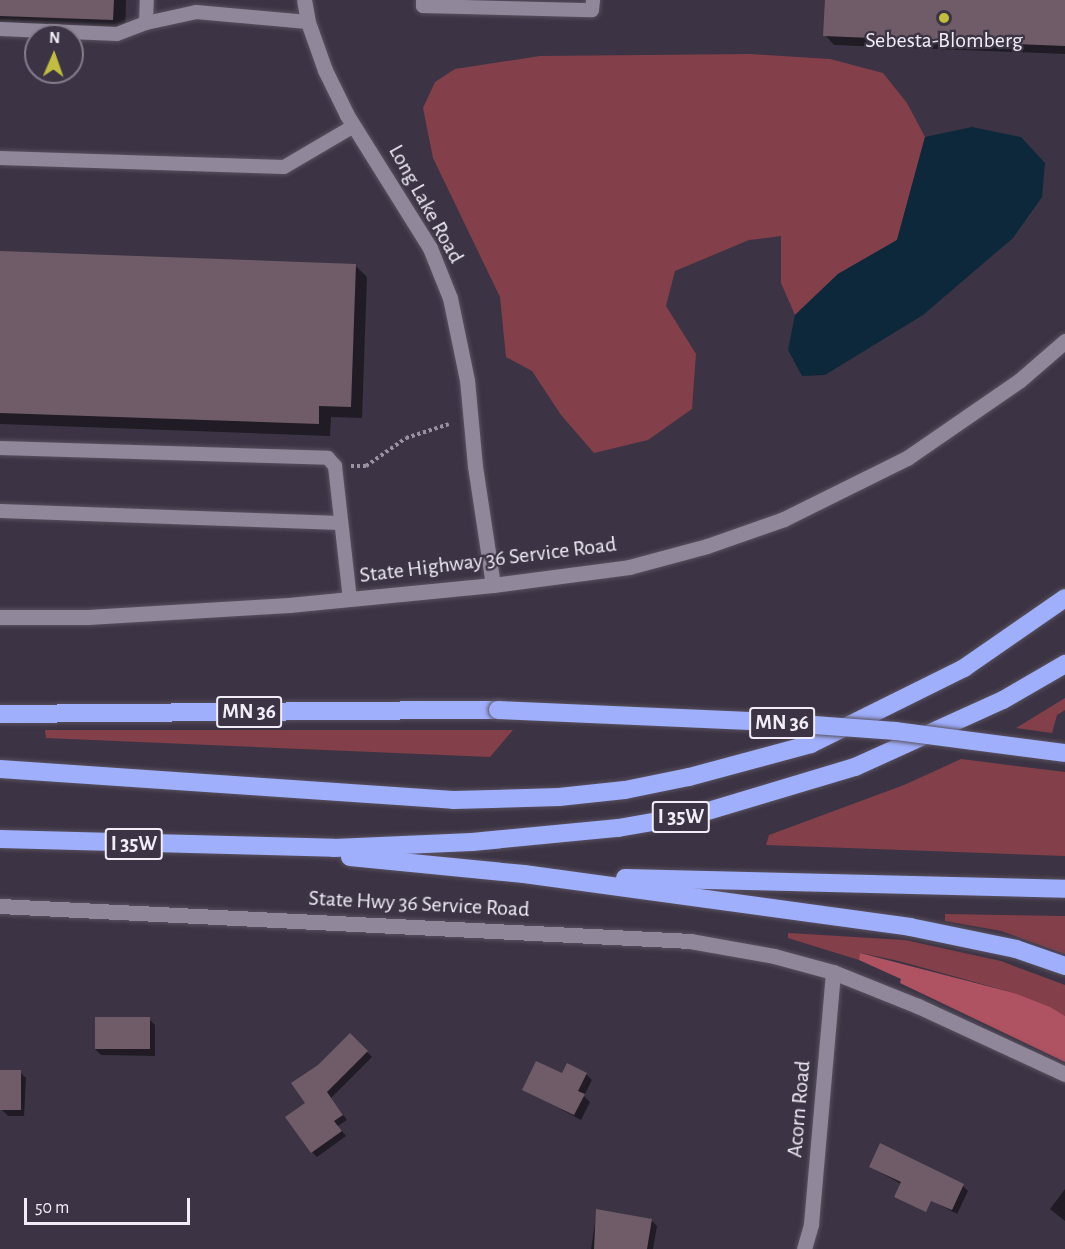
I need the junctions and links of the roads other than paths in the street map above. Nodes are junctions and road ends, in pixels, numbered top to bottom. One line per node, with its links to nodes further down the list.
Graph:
1 (147, 0): 7 (lane)
2 (304, 0): 6 (street, Long Lake Road)
3 (423, 0): 4 (lane)
4 (592, 0)
5 (218, 7): 6 (lane); 7 (lane)
6 (308, 22): 9 (street, Long Lake Road)
7 (146, 23): 8 (lane)
8 (0, 29)
9 (354, 126): 10 (lane); 15 (street, Long Lake Road)
10 (0, 158)
11 (1065, 340): 15 (street, State Highway 36 Service Road)
12 (0, 448): 14 (lane)
13 (0, 511): 14 (lane)
14 (341, 523): 17 (lane)
15 (493, 585): 17 (street, State Highway 36 Service Road)
16 (1065, 598): 22 (highway, I 35W)
17 (350, 599): 18 (street, State Highway 36 Service Road)
18 (0, 617)
19 (1065, 664): 24 (highway, I 35W)
20 (0, 714): 21 (highway, MN 36, bridge)
21 (1065, 753)
22 (0, 769)
23 (0, 839): 24 (highway, I 35W)
24 (267, 849): 25 (highway)
25 (524, 874): 26 (highway); 28 (highway)
26 (1065, 889)
27 (0, 906): 29 (street, State Hwy 36 Service Road)
28 (1065, 966)
29 (833, 972): 30 (street, State Hwy 36 Service Road); 31 (street, Acorn Road)
30 (1065, 1074)
31 (804, 1249)

